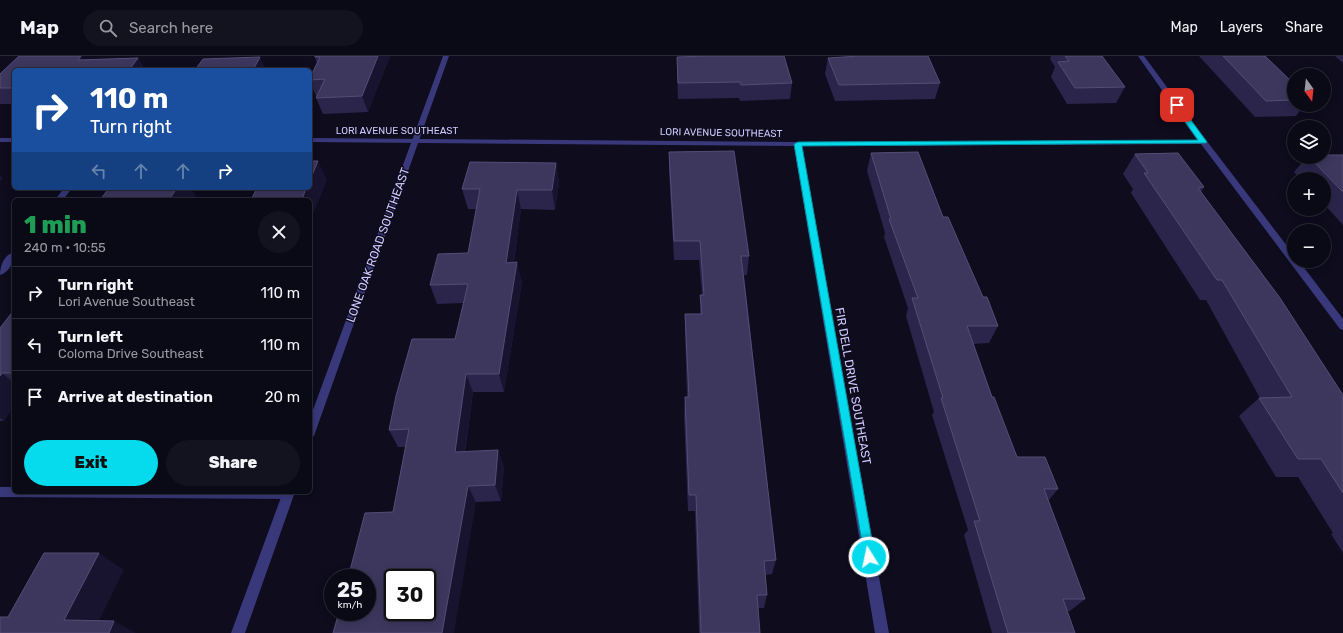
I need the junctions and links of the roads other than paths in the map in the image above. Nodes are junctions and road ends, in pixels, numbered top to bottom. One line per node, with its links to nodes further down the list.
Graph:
1 (446, 56): 6 (street, LONE OAK ROAD SOUTHEAST)
2 (1141, 56): 7 (street)
3 (0, 140): 4 (street)
4 (12, 140)
5 (312, 140): 6 (street, LORI AVENUE SOUTHEAST)
6 (416, 140): 8 (street, LORI AVENUE SOUTHEAST); 12 (street, LONE OAK ROAD SOUTHEAST)
7 (1203, 142): 8 (street, LORI AVENUE SOUTHEAST); 11 (street)
8 (798, 144): 17 (street, FIR DELL DRIVE SOUTHEAST)
9 (12, 257): 10 (street)
10 (0, 272)
11 (1343, 326)
12 (312, 427)
13 (0, 492): 14 (street)
14 (12, 492)
15 (288, 494): 16 (street)
16 (238, 633)
17 (882, 633)

